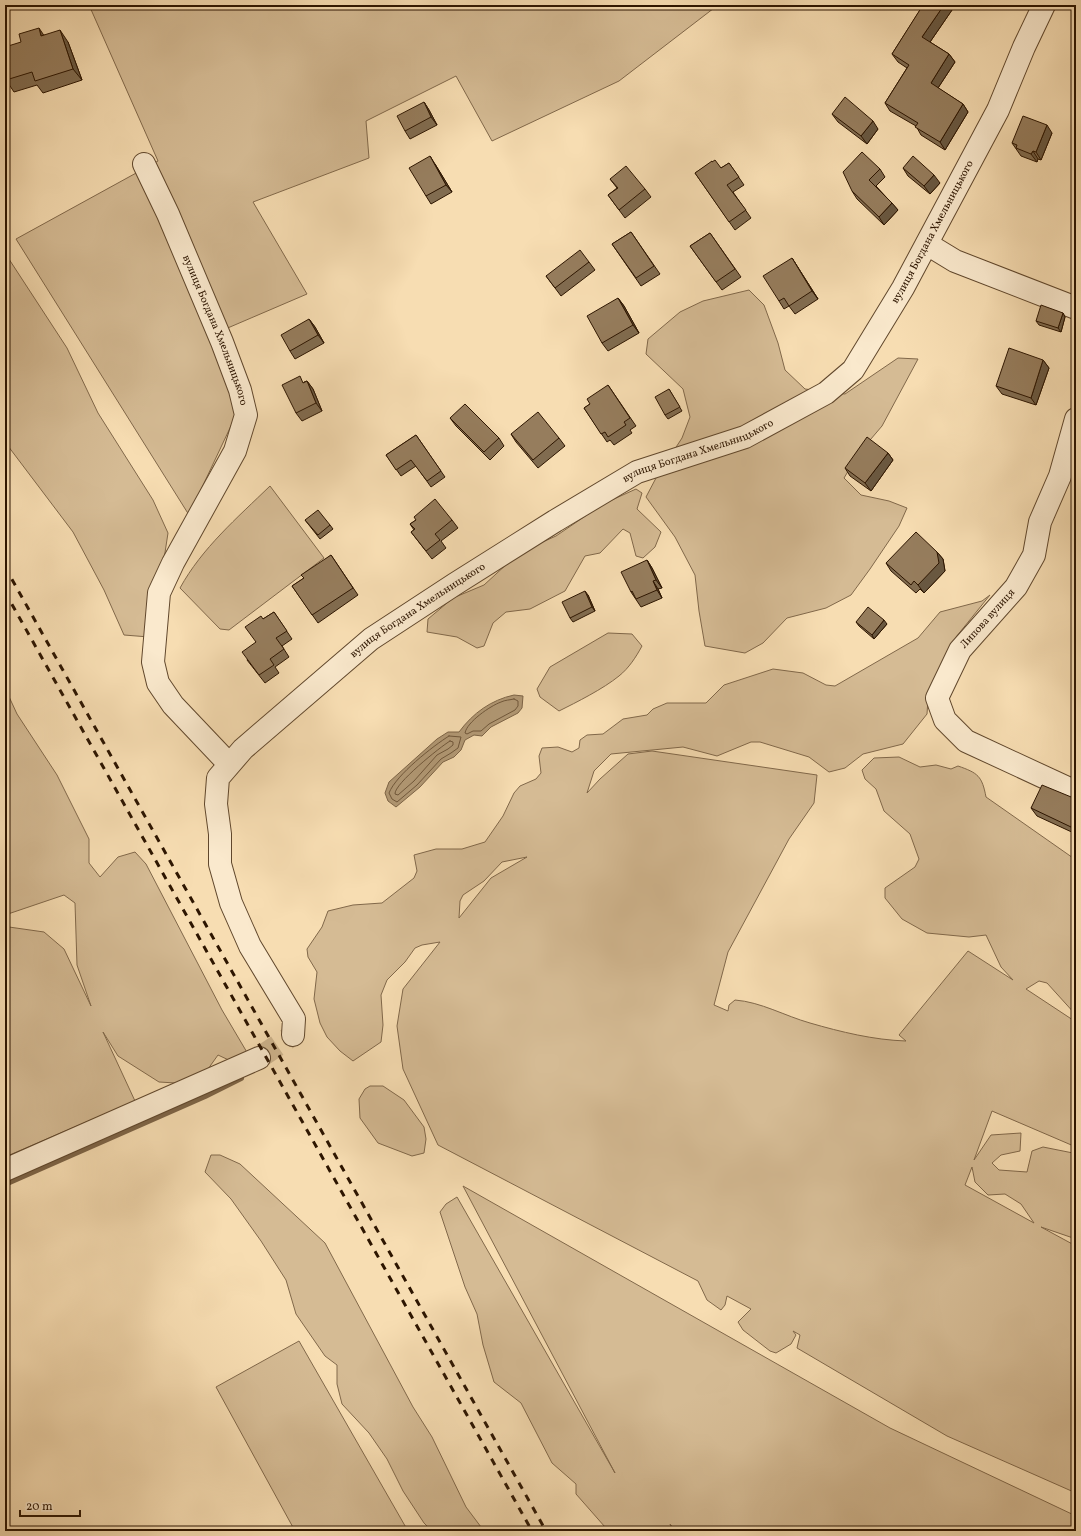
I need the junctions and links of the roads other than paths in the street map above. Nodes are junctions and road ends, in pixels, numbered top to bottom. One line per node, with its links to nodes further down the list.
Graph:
1 (1044, 5): 3 (street, вулиця Богдана Хмельницького)
2 (144, 164): 6 (street, вулиця Богдана Хмельницького)
3 (927, 244): 4 (street); 6 (street, вулиця Богдана Хмельницького)
4 (1076, 308)
5 (1076, 419): 7 (street, Липова вулиця)
6 (229, 764): 8 (street)
7 (1076, 792)
8 (293, 1035)
9 (259, 1058): 10 (street)
10 (5, 1170)

